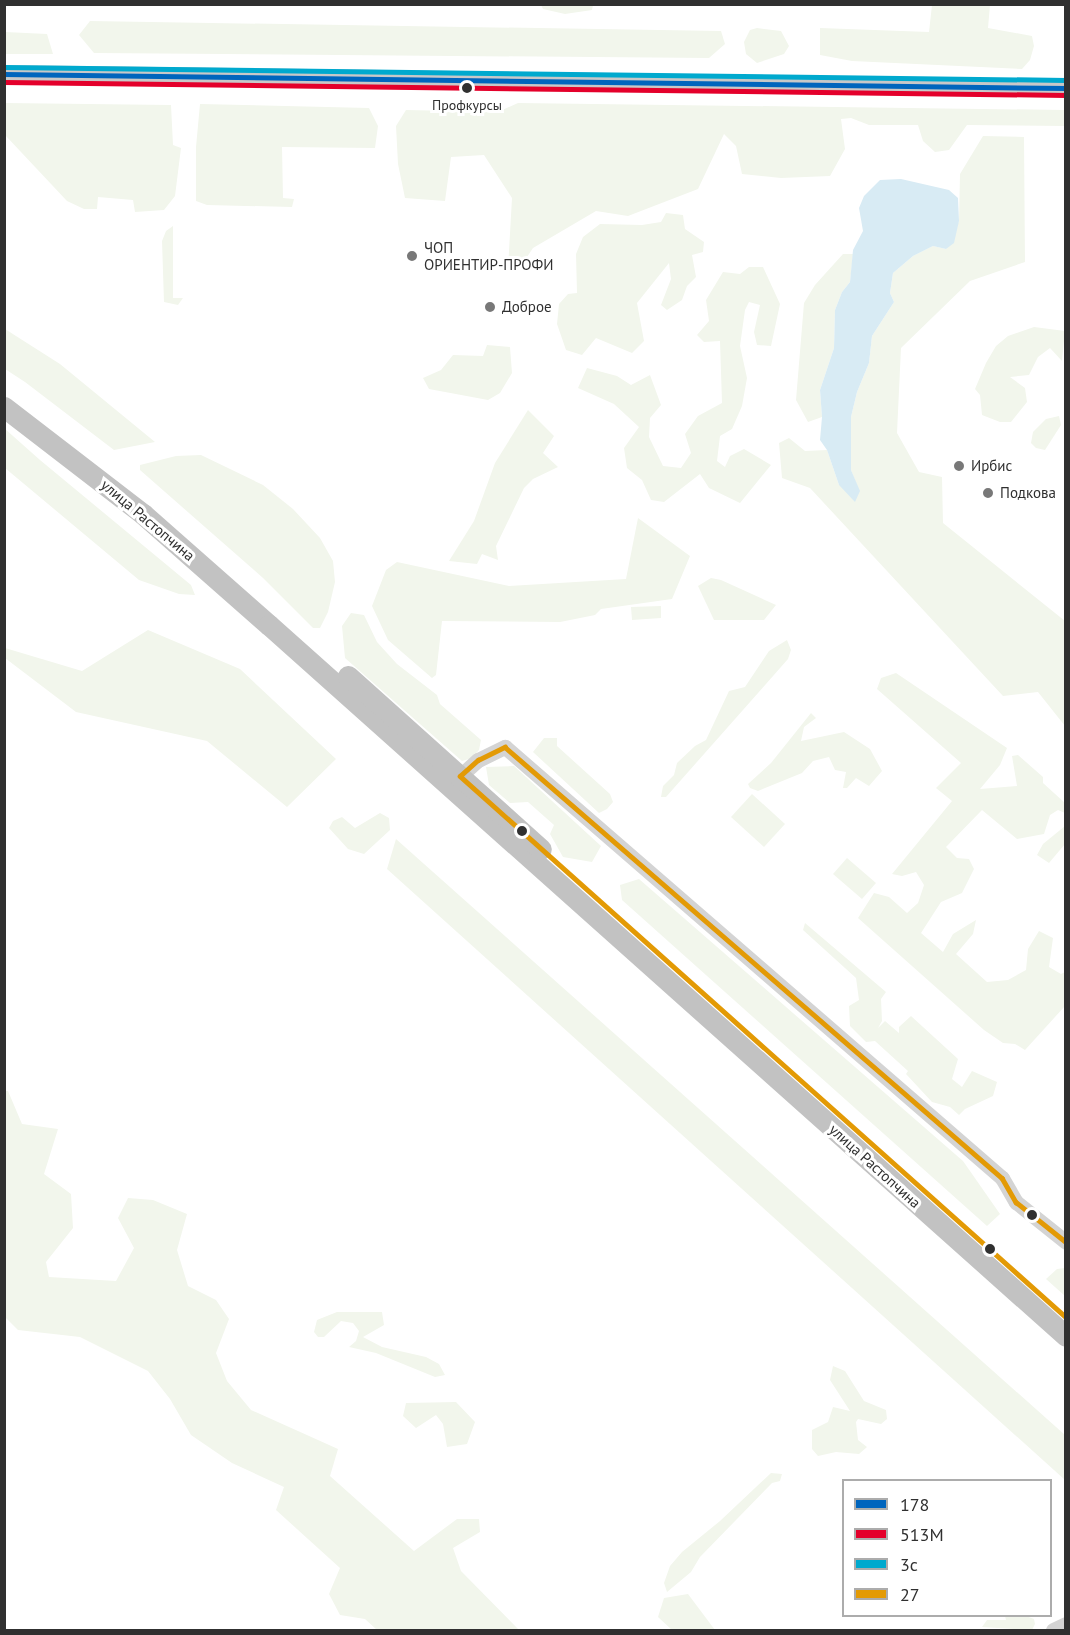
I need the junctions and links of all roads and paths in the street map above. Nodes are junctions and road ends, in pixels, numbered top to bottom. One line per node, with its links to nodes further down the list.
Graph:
1 (4, 74): 2 (main road)
2 (1065, 88)
3 (4, 390): 5 (highway, улица Растопчина)
4 (4, 407): 8 (highway, улица Растопчина)
5 (460, 776): 6 (street); 7 (highway, улица Растопчина)
6 (1065, 1242)
7 (1065, 1317)
8 (1065, 1336)
9 (1065, 1624): 10 (street)
10 (1053, 1630)

